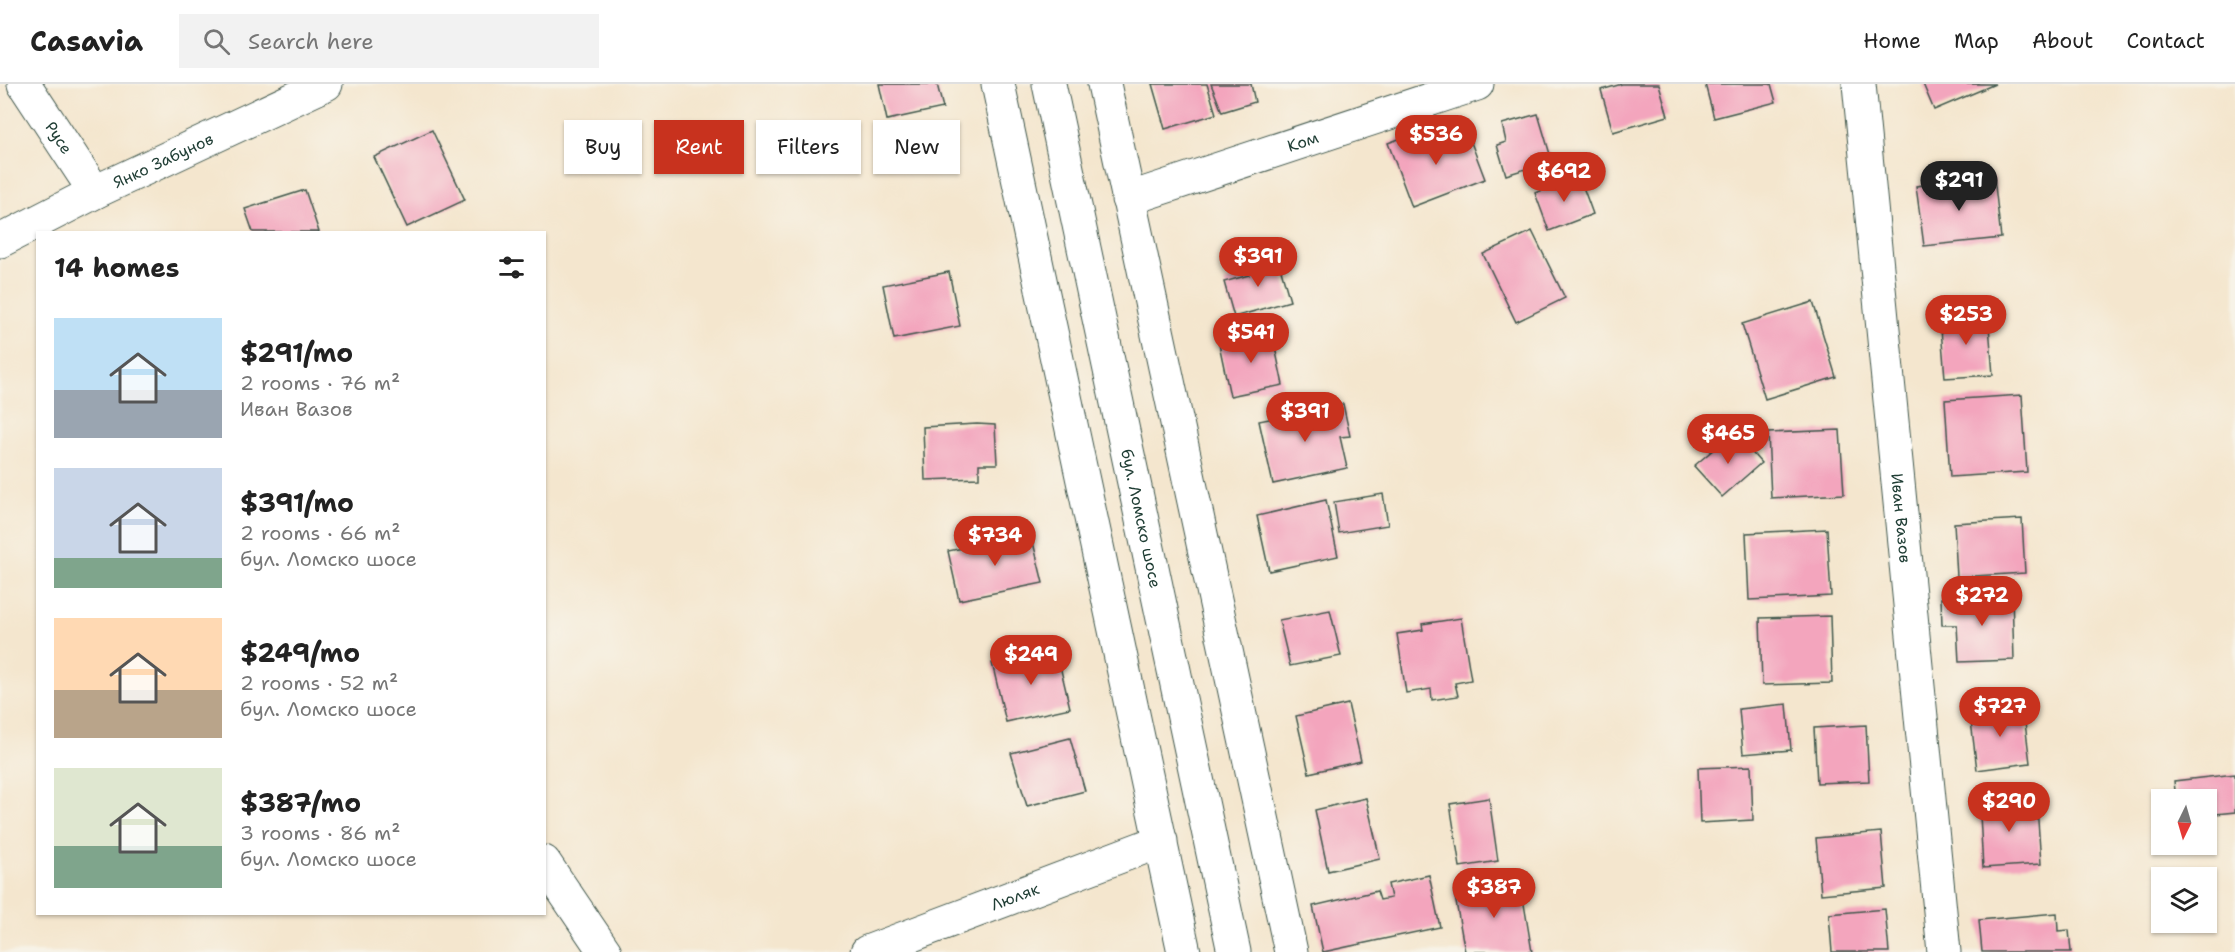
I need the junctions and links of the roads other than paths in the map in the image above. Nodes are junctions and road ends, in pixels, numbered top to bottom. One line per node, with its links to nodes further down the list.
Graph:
1 (24, 84): 8 (street, Русе)
2 (326, 84): 8 (street, Янко Забунов)
3 (998, 84): 11 (street)
4 (1048, 84): 16 (street, бул. Ломско шосе)
5 (1104, 84): 9 (street)
6 (1477, 84): 9 (street, Ком)
7 (1859, 84): 18 (street, Иван Вазов)
8 (95, 192): 10 (street, Янко Забунов)
9 (1128, 199): 17 (street)
10 (0, 241)
11 (1161, 841): 14 (street, Люляк); 15 (street)
12 (546, 865): 13 (street)
13 (606, 952)
14 (867, 952)
15 (1184, 952)
16 (1234, 952)
17 (1291, 952)
18 (1944, 952)

